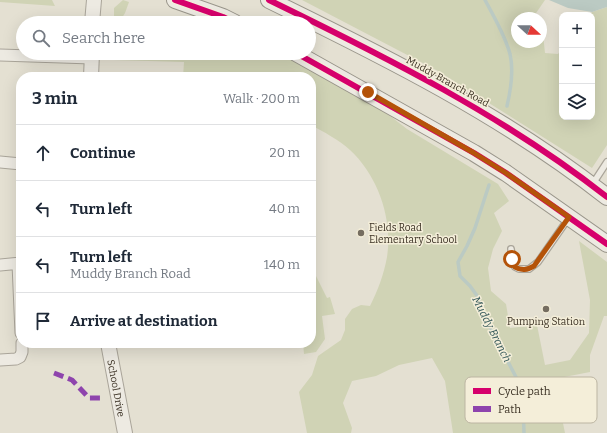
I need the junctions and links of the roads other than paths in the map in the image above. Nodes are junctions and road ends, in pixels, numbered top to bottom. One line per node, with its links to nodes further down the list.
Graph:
1 (94, 0): 4 (street)
2 (175, 0): 5 (main road)
3 (269, 0): 6 (main road, Muddy Branch Road)
4 (93, 16)
5 (220, 16)
6 (302, 16)
7 (316, 23): 16 (main road, Muddy Branch Road)
8 (0, 55): 9 (street)
9 (16, 55)
10 (92, 60): 12 (street)
11 (308, 60): 18 (main road)
12 (91, 72)
13 (0, 162): 15 (street)
14 (607, 162): 16 (lane)
15 (16, 164)
16 (592, 185): 17 (main road, Muddy Branch Road)
17 (607, 197)
18 (569, 217): 19 (main road); 20 (lane)
19 (607, 244)
20 (511, 249)
21 (16, 264): 22 (street)
22 (0, 265)
23 (22, 348): 25 (street)
24 (109, 348): 26 (street, School Drive)
25 (0, 360)
26 (125, 433)

